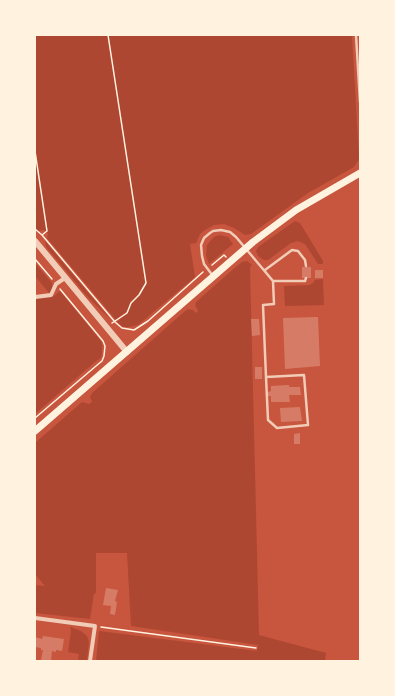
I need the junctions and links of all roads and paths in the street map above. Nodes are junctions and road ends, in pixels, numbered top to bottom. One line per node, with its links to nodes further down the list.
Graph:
1 (108, 35): 21 (path)
2 (356, 35): 3 (lane)
3 (360, 102)
4 (35, 151): 7 (path)
5 (360, 173): 9 (main road)
6 (35, 230): 7 (path)
7 (42, 235): 21 (path)
8 (35, 241): 16 (street)
9 (245, 248): 11 (main road); 13 (lane); 14 (lane)
10 (35, 259): 19 (path)
11 (230, 261): 13 (path); 15 (main road)
12 (306, 266): 14 (lane)
13 (208, 269): 15 (lane); 21 (path)
14 (265, 270): 18 (lane)
15 (213, 276): 22 (main road)
16 (65, 278): 19 (street); 22 (street)
17 (306, 278): 18 (lane)
18 (273, 281): 23 (lane)
19 (56, 284): 20 (street); 24 (path)
20 (35, 297)
21 (115, 322)
22 (127, 352): 25 (main road)
23 (266, 377): 23 (lane)
24 (35, 418)
25 (35, 431)
26 (35, 618): 27 (street)
27 (95, 626): 28 (path); 29 (street)
28 (256, 648)
29 (90, 661)

